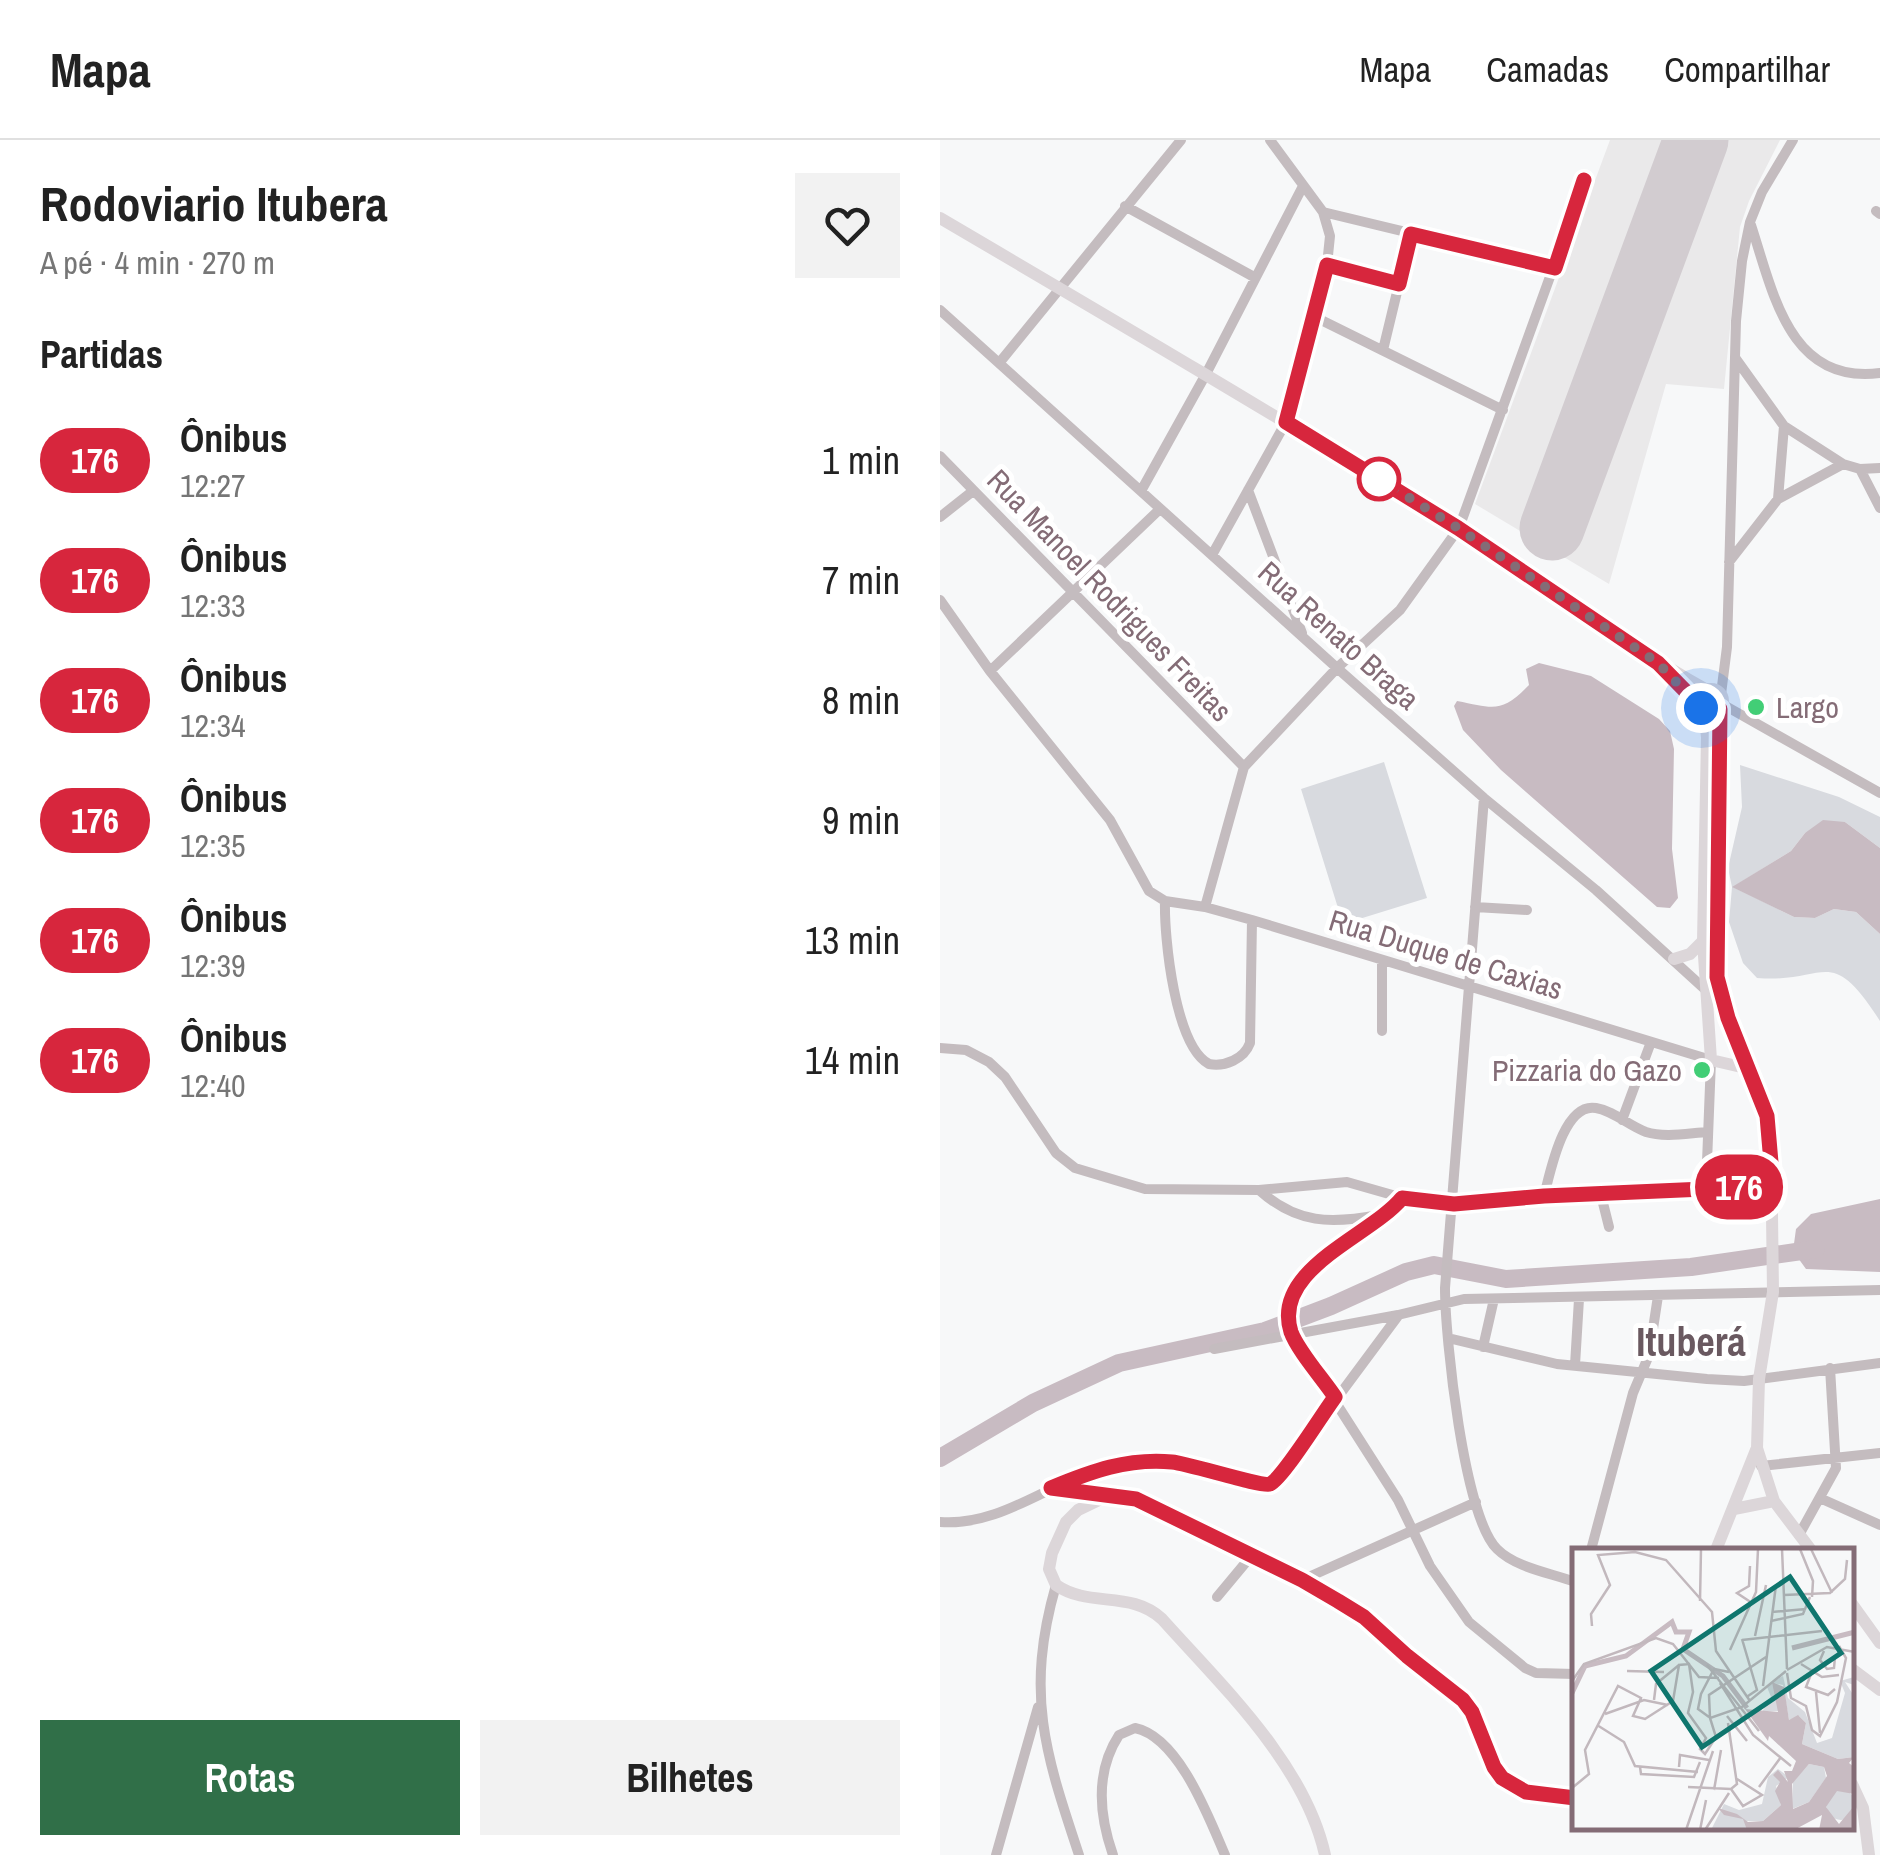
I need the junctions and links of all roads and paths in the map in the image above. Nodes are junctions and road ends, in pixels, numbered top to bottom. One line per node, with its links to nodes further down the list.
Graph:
1 (1181, 140): 6 (street)
2 (1270, 140): 5 (street)
3 (1793, 140): 9 (street)
4 (1584, 180): 12 (street)
5 (1303, 186): 7 (street); 13 (street)
6 (1125, 206): 13 (street); 15 (street)
7 (1324, 212): 10 (street); 11 (street)
8 (940, 218): 15 (main road)
9 (1750, 222): 19 (street); 21 (street)
10 (1411, 234): 12 (street); 14 (street)
11 (1327, 265): 14 (street); 17 (street)
12 (1555, 268): 23 (street)
13 (1254, 277): 22 (street)
14 (1399, 284): 18 (street)
15 (1062, 289): 20 (street); 22 (main road)
16 (940, 310): 20 (street, Rua Renato Braga)
17 (1314, 316): 18 (street); 24 (street)
18 (1383, 350): 23 (street)
19 (1736, 358): 25 (street); 39 (street)
20 (1000, 362): 30 (street, Rua Renato Braga)
21 (1880, 373)
22 (1206, 374): 24 (main road); 30 (street)
23 (1503, 410): 37 (street)
24 (1286, 422): 31 (street); 37 (main road)
25 (1784, 426): 27 (street); 33 (street)
26 (940, 456): 32 (street, Rua Manoel Rodrigues Freitas)
27 (1843, 464): 29 (street); 33 (street)
28 (1880, 468): 29 (street)
29 (1860, 469): 34 (street)
30 (1140, 490): 35 (street, Rua Renato Braga)
31 (1248, 490): 38 (street); 42 (street)
32 (973, 491): 36 (street); 40 (street, Rua Manoel Rodrigues Freitas)
33 (1778, 499): 39 (street)
34 (1880, 508)
35 (1160, 510): 38 (street, Rua Renato Braga); 40 (street)
36 (940, 516)
37 (1458, 528): 43 (main road); 44 (street)
38 (1212, 554): 42 (street, Rua Renato Braga)
39 (1728, 563): 46 (street)
40 (1070, 593): 45 (street); 48 (street, Rua Manoel Rodrigues Freitas)
41 (942, 605): 45 (street)
42 (1302, 634): 44 (street, Rua Renato Braga)
43 (1658, 663): 46 (main road); 47 (main road)
44 (1337, 668): 48 (street); 50 (street, Rua Renato Braga)
45 (990, 671): 51 (street)
46 (1717, 700): 47 (main road); 47 (main road); 49 (street); 65 (main road)
47 (1702, 708): 56 (main road)
48 (1244, 767): 52 (street)
49 (1880, 793)
50 (1484, 798): 53 (street); 57 (street, Rua Renato Braga)
51 (1165, 901): 52 (street, Rua Duque de Caxias); 55 (street)
52 (1205, 906): 55 (street, Rua Duque de Caxias)
53 (1474, 907): 54 (street); 59 (street)
54 (1527, 910)
55 (1252, 920): 58 (street, Rua Duque de Caxias)
56 (1703, 940): 57 (main road); 60 (main road)
57 (1674, 959): 60 (street, Rua Renato Braga)
58 (1382, 962): 59 (street, Rua Duque de Caxias); 61 (street)
59 (1468, 987): 62 (street, Rua Duque de Caxias); 74 (street)
60 (1708, 992): 64 (main road)
61 (1382, 1031)
62 (1651, 1042): 64 (street, Rua Duque de Caxias); 66 (street)
63 (940, 1048): 70 (street)
64 (1712, 1060): 65 (main road); 67 (street)
65 (1750, 1069): 68 (main road)
66 (1622, 1120): 67 (street); 72 (street)
67 (1708, 1132): 69 (street)
68 (1773, 1186): 69 (street); 77 (main road)
69 (1706, 1188): 71 (street)
70 (1259, 1190): 73 (street); 75 (street)
71 (1601, 1195): 72 (street); 76 (street)
72 (1544, 1196): 74 (street)
73 (1402, 1198): 74 (street); 75 (street)
74 (1454, 1208): 82 (street)
75 (1390, 1212): 84 (street)
76 (1609, 1228)
77 (1773, 1289): 78 (street); 79 (street); 92 (main road)
78 (1880, 1290)
79 (1658, 1296): 81 (street); 91 (street)
80 (1494, 1299): 81 (street); 82 (street); 86 (street)
81 (1578, 1299): 89 (street)
82 (1445, 1302): 83 (street); 85 (street)
83 (1398, 1315): 84 (street); 93 (street)
84 (1291, 1331): 87 (street); 93 (street)
85 (1448, 1338): 86 (street); 102 (street)
86 (1483, 1346): 89 (street)
87 (1214, 1349)
88 (1880, 1363): 90 (street)
89 (1574, 1365): 91 (street)
90 (1830, 1368): 92 (street); 96 (street)
91 (1642, 1370): 92 (street); 108 (street)
92 (1759, 1379): 94 (main road)
93 (1335, 1397): 98 (street); 106 (street)
94 (1757, 1448): 97 (main road); 103 (main road)
95 (1880, 1453): 96 (street)
96 (1838, 1457): 97 (street); 100 (street)
97 (1761, 1466): 101 (main road)
98 (1051, 1488): 99 (street); 104 (street)
99 (1104, 1497): 111 (main road); 114 (main road)
100 (1822, 1498): 105 (street); 107 (street)
101 (1774, 1501): 103 (main road); 107 (main road)
102 (1476, 1502): 106 (street); 113 (street)
103 (1734, 1509): 109 (main road)
104 (940, 1522)
105 (1880, 1525)
106 (1413, 1532): 112 (street); 119 (street)
107 (1799, 1535): 110 (main road)
108 (1593, 1548)
109 (1717, 1548)
110 (1809, 1548)
111 (1252, 1555): 112 (main road); 115 (street)
112 (1302, 1580): 123 (main road)
113 (1572, 1581)
114 (1056, 1586): 121 (street); 128 (main road)
115 (1217, 1598)
116 (1858, 1619): 117 (main road)
117 (1880, 1643)
118 (1855, 1671): 120 (main road)
119 (1572, 1674)
120 (1880, 1690)
121 (1040, 1700): 124 (street); 125 (street)
122 (1855, 1791): 129 (main road)
123 (1572, 1798)
124 (996, 1855)
125 (1079, 1855)
126 (1113, 1855): 127 (street)
127 (1225, 1855)
128 (1325, 1855)
129 (1869, 1855)

